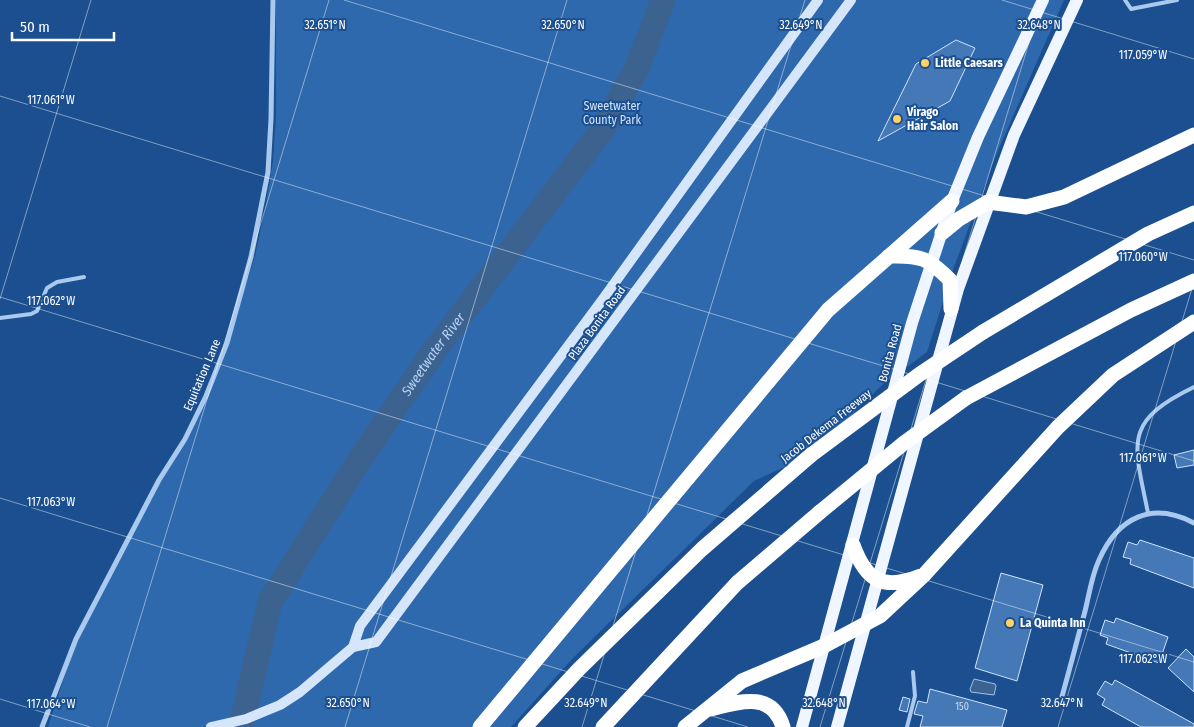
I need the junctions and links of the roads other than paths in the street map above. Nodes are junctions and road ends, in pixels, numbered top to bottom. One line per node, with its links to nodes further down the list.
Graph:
1 (274, 0): 32 (street, Equitation Lane)
2 (818, 0): 28 (main road, Plaza Bonita Road)
3 (851, 0): 28 (main road, Plaza Bonita Road)
4 (1043, 0): 9 (main road, Bonita Road)
5 (1077, 0): 10 (main road)
6 (1125, 0): 7 (lane)
7 (1177, 0)
8 (1194, 135): 10 (highway)
9 (952, 201): 12 (main road, Bonita Road); 13 (highway)
10 (988, 202): 12 (highway); 17 (main road)
11 (1194, 213): 35 (highway, Jacob Dekema Freeway, bridge)
12 (942, 233): 14 (main road, Bonita Road)
13 (889, 256): 14 (highway); 34 (highway)
14 (932, 262): 17 (highway); 23 (main road, Bonita Road)
15 (84, 277): 18 (lane)
16 (1194, 281): 36 (highway, bridge)
17 (951, 309): 25 (main road)
18 (0, 318)
19 (1194, 322): 24 (highway)
20 (1194, 387): 21 (lane)
21 (1148, 513): 22 (street); 30 (street)
22 (1194, 524)
23 (853, 544): 25 (highway); 27 (main road, Bonita Road)
24 (924, 574): 25 (highway); 26 (highway)
25 (876, 580): 26 (main road)
26 (864, 626): 27 (highway); 40 (main road)
27 (824, 646): 31 (highway); 39 (main road, Bonita Road)
28 (353, 647): 33 (main road, Plaza Bonita Road)
29 (913, 672): 41 (lane)
30 (1061, 700)
31 (706, 710): 37 (highway); 38 (highway)
32 (42, 727)
33 (210, 727)
34 (480, 727)
35 (525, 727)
36 (603, 727)
37 (685, 727)
38 (784, 727)
39 (802, 727)
40 (837, 727)
41 (907, 727)

